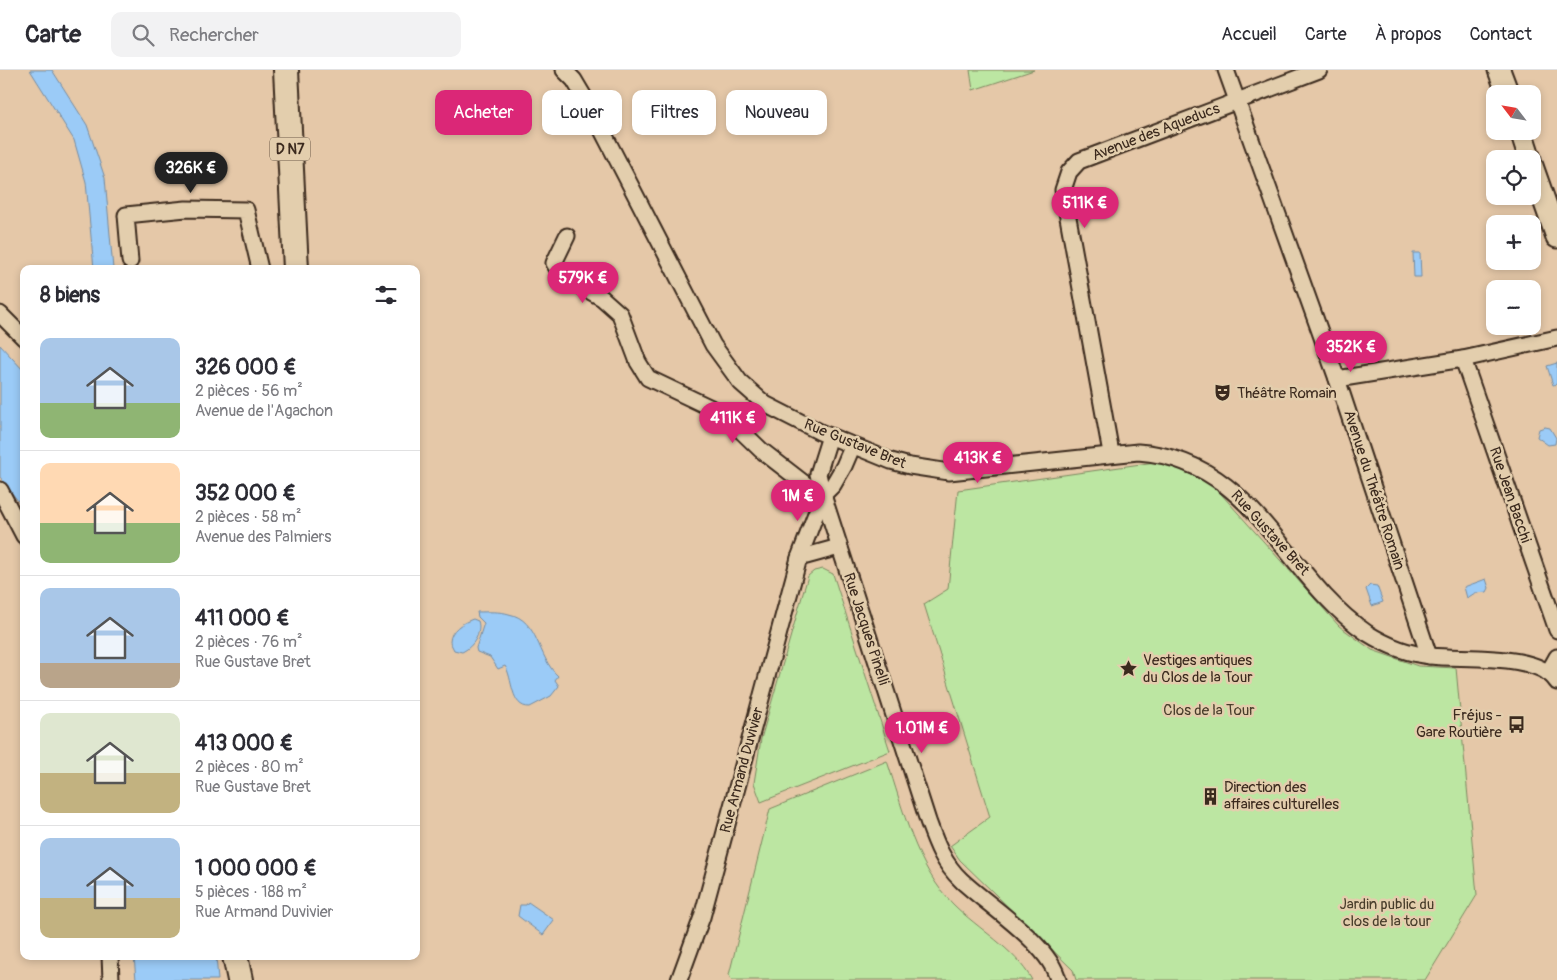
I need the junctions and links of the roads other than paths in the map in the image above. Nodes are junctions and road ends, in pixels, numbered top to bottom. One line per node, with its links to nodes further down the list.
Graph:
1 (286, 70): 10 (main road, D N7)
2 (299, 70): 10 (main road, D N7)
3 (564, 70): 21 (street, Rue Gustave Bret)
4 (1226, 70): 8 (street, Avenue du Théâtre Romain)
5 (1319, 70): 8 (street, Avenue des Aqueducs)
6 (1500, 70): 7 (main road)
7 (1505, 85)
8 (1237, 101): 20 (street, Avenue du Théâtre Romain); 23 (street, Avenue des Aqueducs)
9 (1541, 192): 12 (main road)
10 (295, 227): 15 (main road, D N7)
11 (567, 236): 25 (street)
12 (1557, 237)
13 (130, 261): 14 (street)
14 (259, 265)
15 (296, 265)
16 (0, 314): 17 (street)
17 (20, 334)
18 (1557, 338): 19 (street)
19 (1463, 359): 20 (street); 29 (street, Rue Jean Bacchi)
20 (1337, 379): 31 (street, Avenue du Théâtre Romain)
21 (830, 436): 22 (street, Rue Gustave Bret); 25 (street, Rue Jacques Pinelli)
22 (853, 445): 23 (street, Rue Gustave Bret); 25 (street)
23 (1111, 453): 31 (street, Rue Gustave Bret)
24 (0, 490): 26 (street)
25 (823, 495): 27 (street, Rue Jacques Pinelli); 28 (street, Rue Armand Duvivier)
26 (20, 528)
27 (839, 547): 28 (street); 39 (street, Rue Jacques Pinelli)
28 (799, 558): 38 (street, Rue Armand Duvivier)
29 (1550, 588): 30 (street, Rue Jean Bacchi)
30 (1557, 630)
31 (1429, 656): 33 (street, Rue Gustave Bret)
32 (1557, 657): 33 (street)
33 (1552, 678)
34 (110, 960): 36 (street)
35 (236, 960): 37 (main road)
36 (111, 980)
37 (240, 980)
38 (678, 980)
39 (1058, 980)

